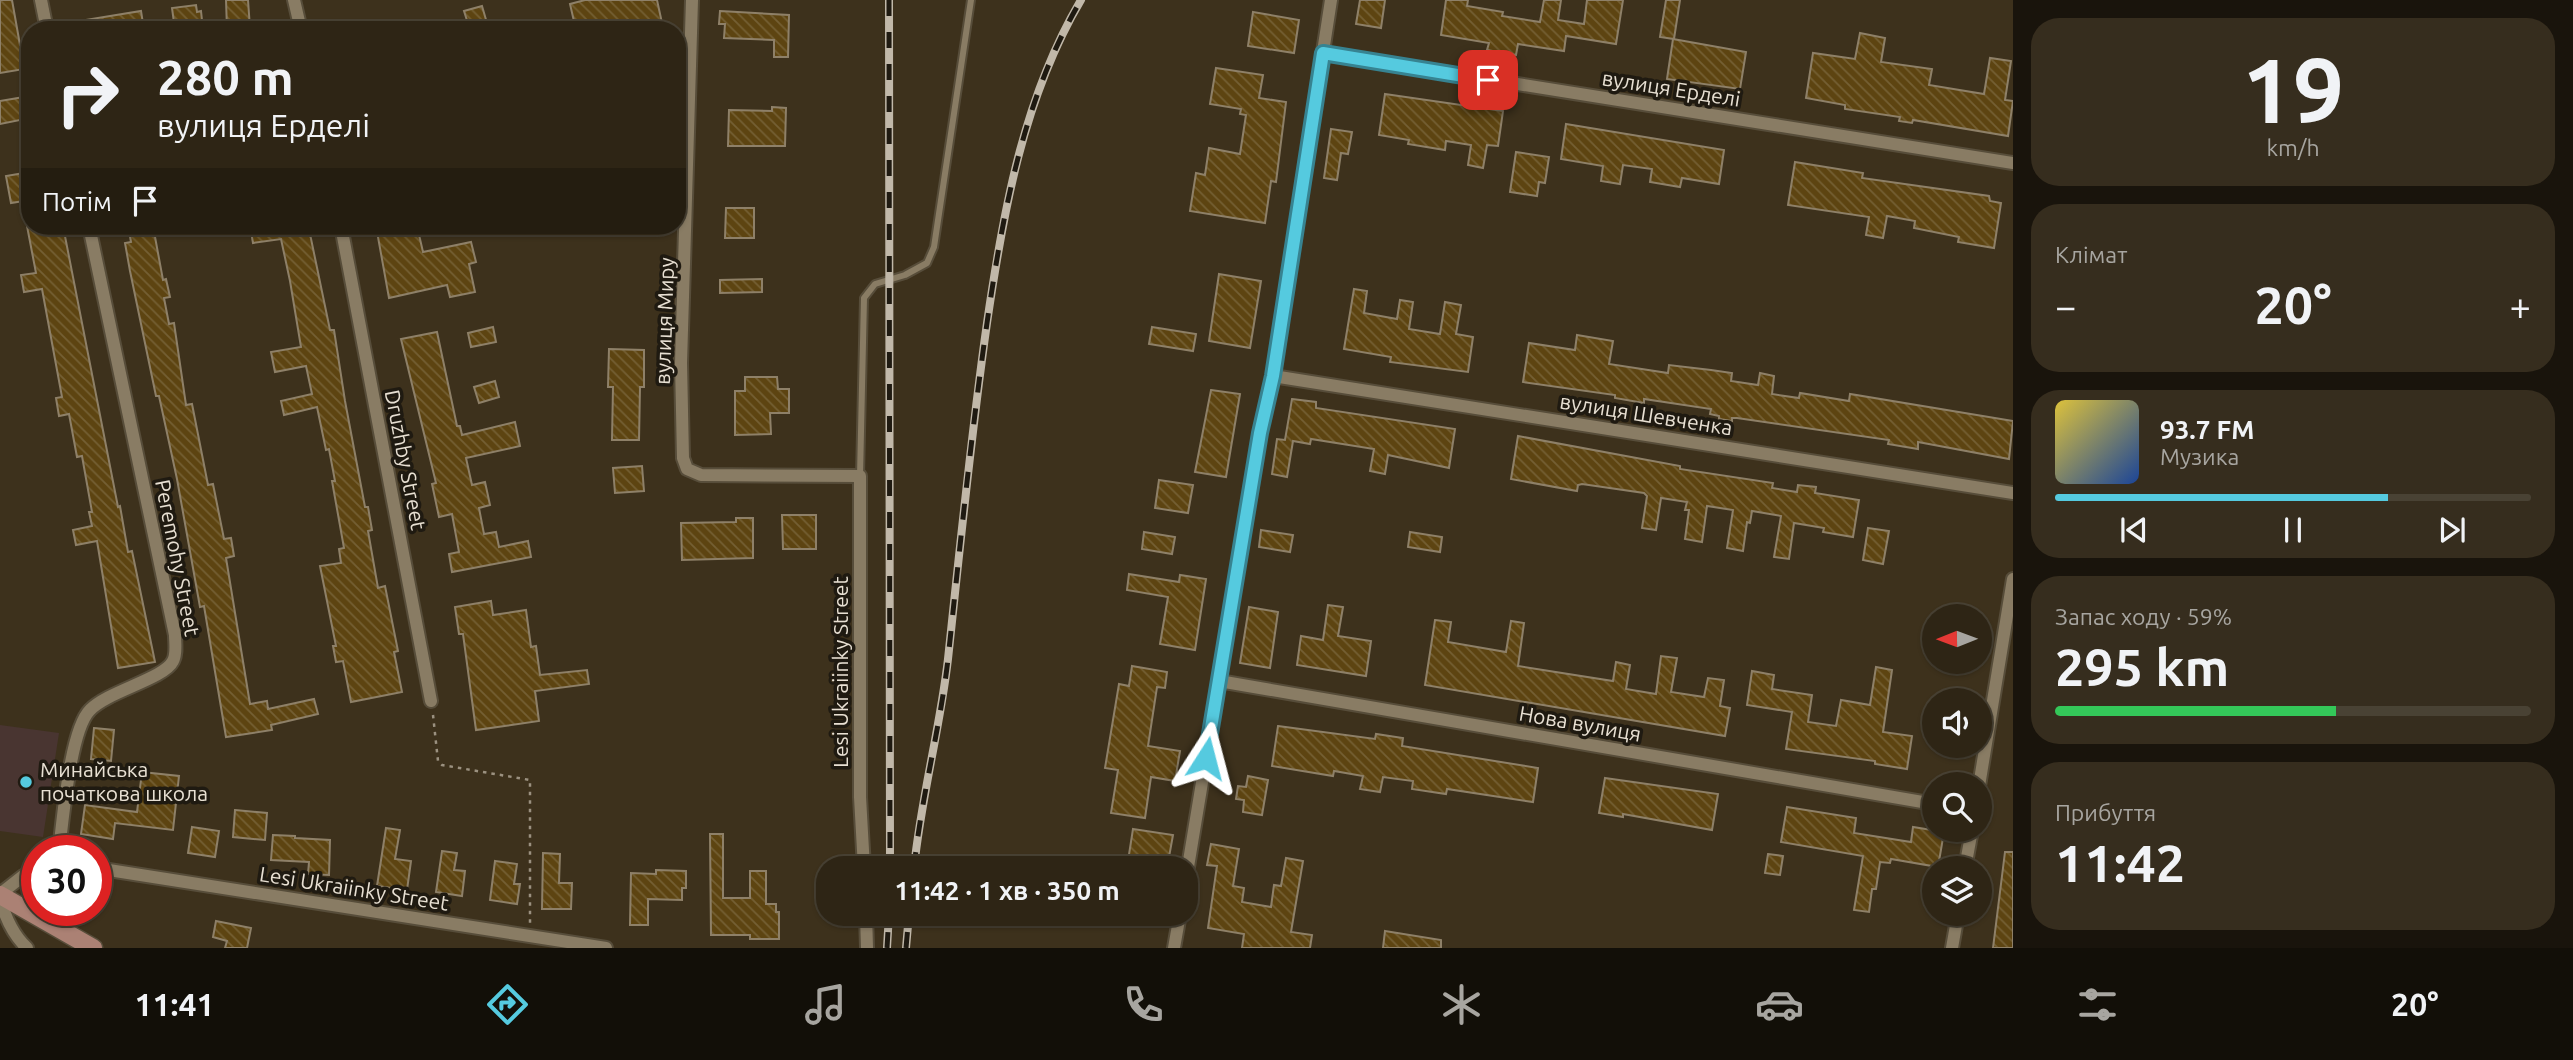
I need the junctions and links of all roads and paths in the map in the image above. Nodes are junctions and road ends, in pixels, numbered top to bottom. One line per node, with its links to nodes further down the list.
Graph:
1 (41, 0): 6 (street)
2 (294, 0): 7 (street)
3 (692, 0): 8 (street, вулиця Миру)
4 (971, 0): 15 (lane)
5 (1331, 0): 9 (street)
6 (45, 21)
7 (299, 21)
8 (686, 34)
9 (1323, 53): 11 (street, вулиця Ерделі); 14 (street)
10 (686, 96): 15 (street, вулиця Миру)
11 (2013, 163)
12 (91, 235): 22 (street, Peremohy Street)
13 (343, 235): 19 (street, Druzhby Street)
14 (1273, 376): 16 (street, вулиця Шевченка); 18 (street)
15 (860, 476): 23 (street, Lesi Ukraiinky Street)
16 (2013, 494)
17 (2013, 579): 20 (street)
18 (1219, 681): 21 (street, Нова вулиця); 24 (street)
19 (431, 701): 31 (path)
20 (1981, 772)
21 (1922, 802)
22 (61, 835)
23 (863, 856)
24 (1190, 856)
25 (112, 871): 31 (street, Lesi Ukraiinky Street)
26 (21, 878): 27 (street)
27 (0, 896): 32 (street); 33 (main road)
28 (866, 926): 35 (street)
29 (1178, 926): 36 (street)
30 (1956, 926): 37 (street)
31 (530, 936): 34 (street, Lesi Ukraiinky Street)
32 (27, 948)
33 (93, 948)
34 (606, 948)
35 (867, 948)
36 (1174, 948)
37 (1952, 948)

